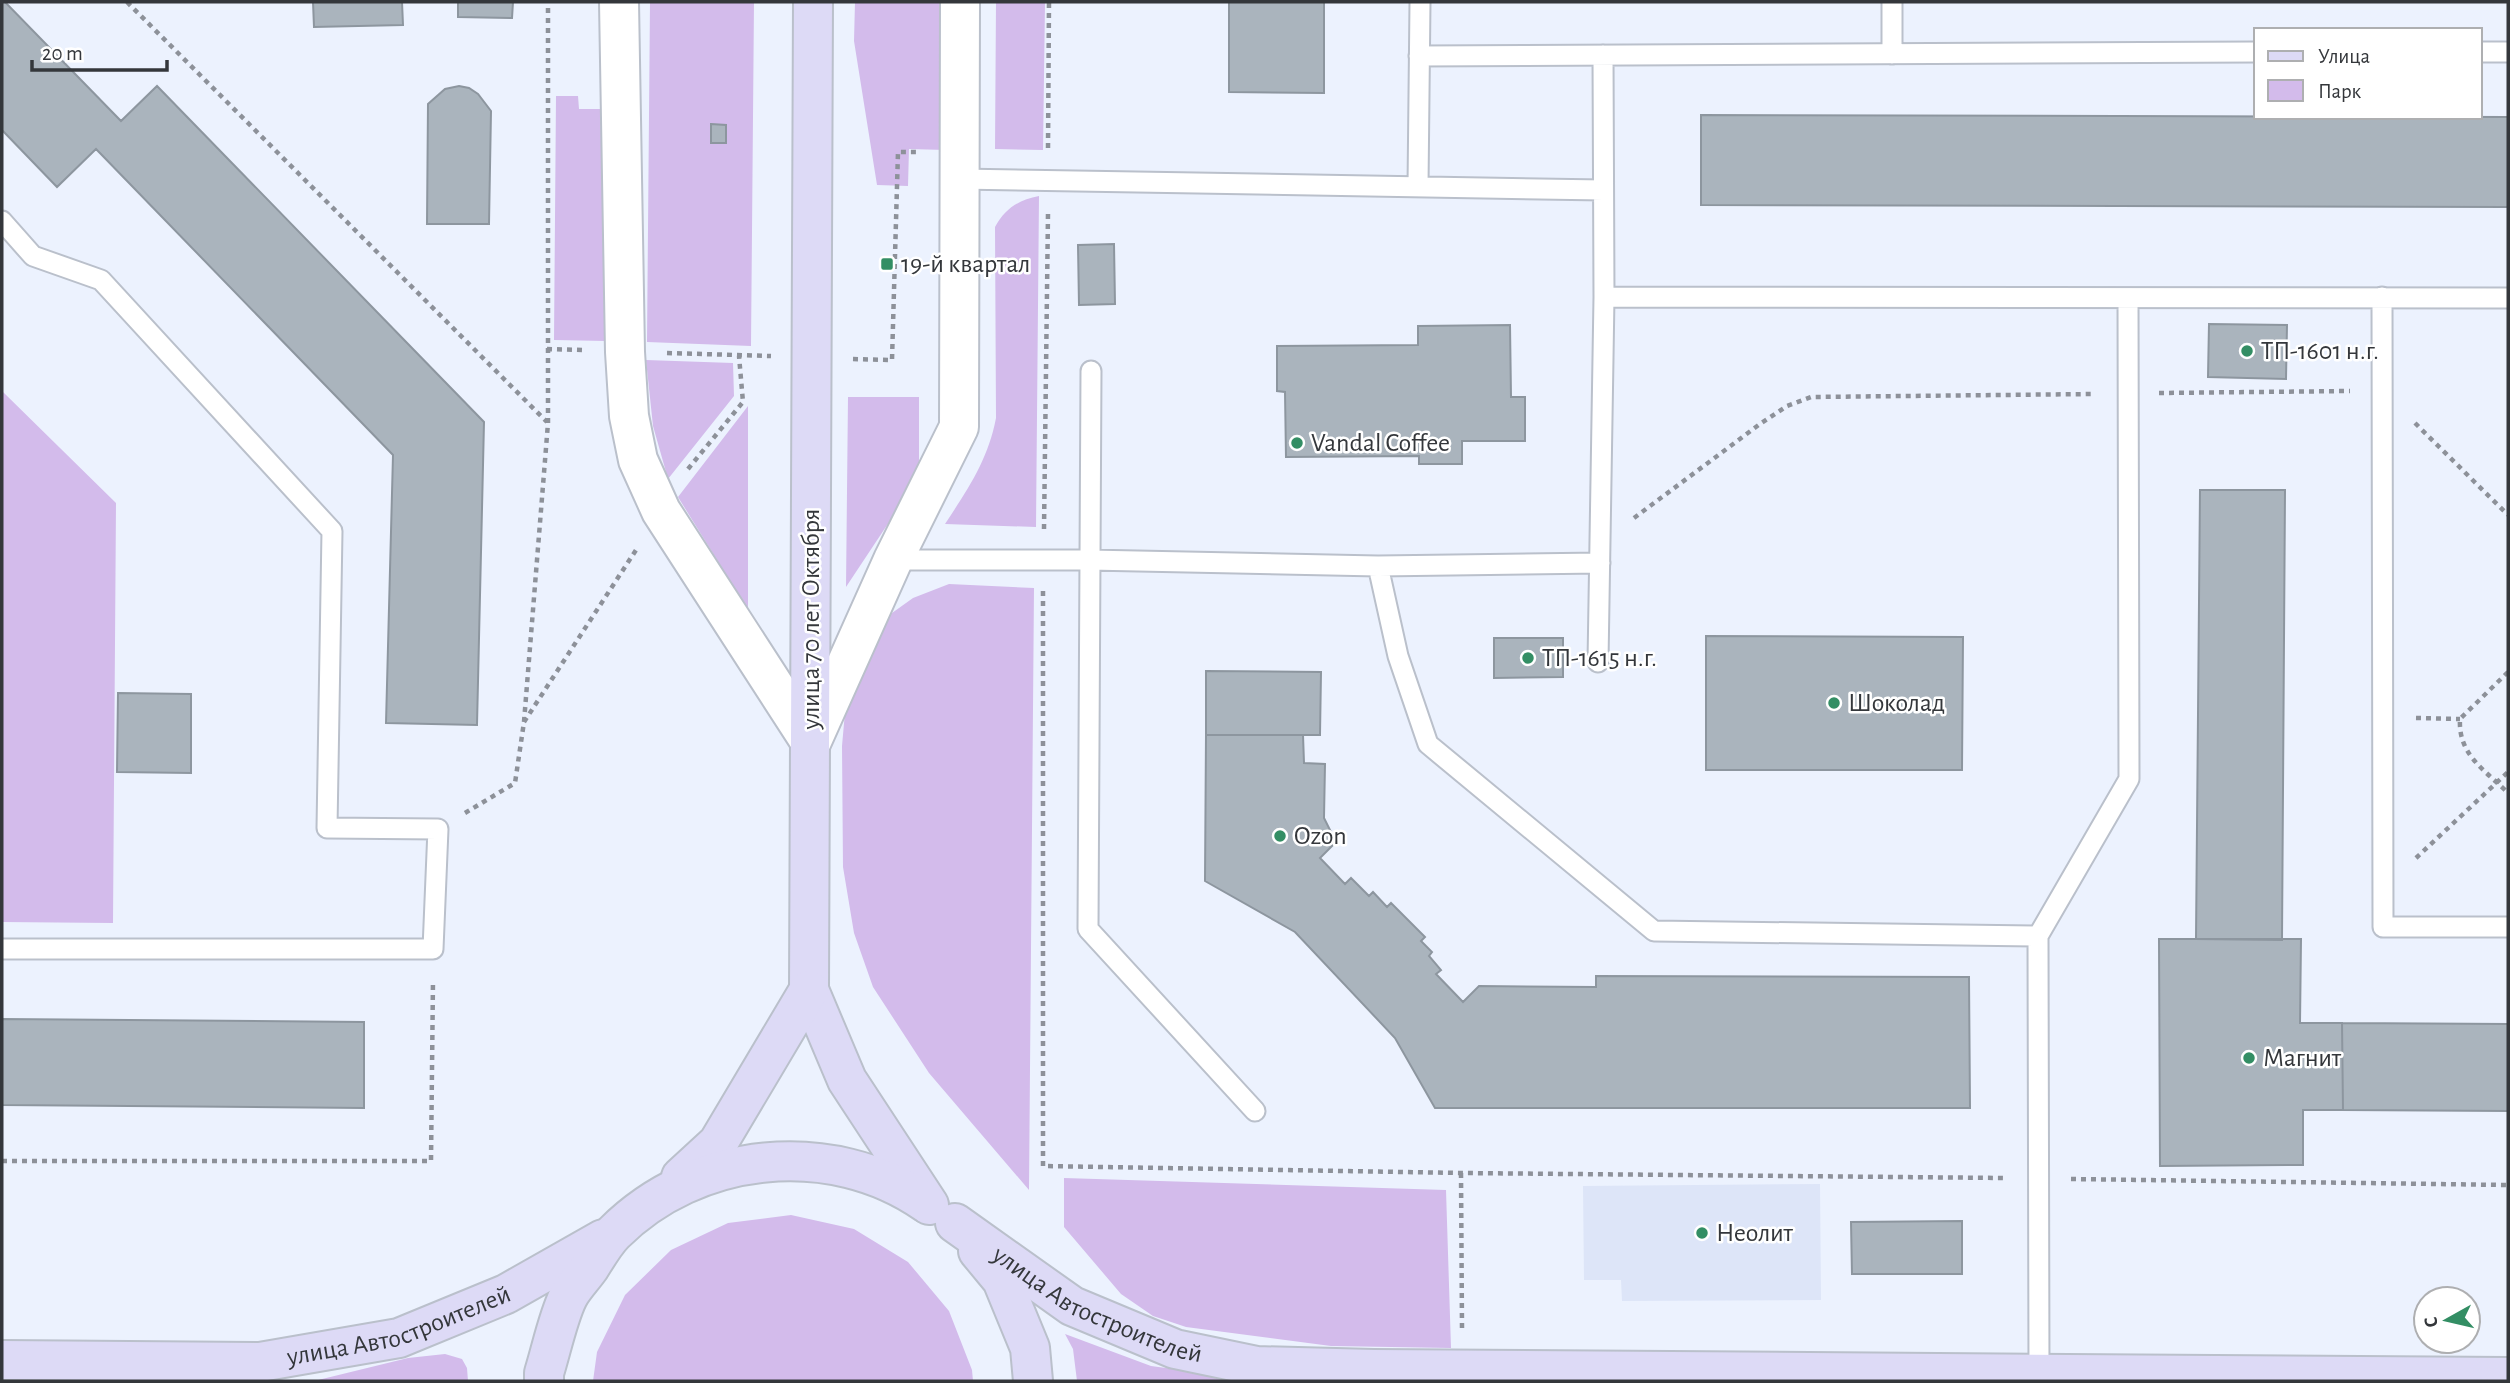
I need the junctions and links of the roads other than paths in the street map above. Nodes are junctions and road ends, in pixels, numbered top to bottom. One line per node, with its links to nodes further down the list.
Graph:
1 (619, 2): 26 (street)
2 (813, 2): 26 (main road, улица 70 лет Октября)
3 (960, 2): 12 (street)
4 (1420, 2): 11 (lane)
5 (1892, 2): 9 (lane)
6 (2254, 52): 9 (lane)
7 (2482, 52): 8 (lane)
8 (2508, 52)
9 (1892, 54): 10 (lane)
10 (1603, 55): 11 (lane); 14 (lane)
11 (1419, 56): 13 (lane)
12 (959, 166): 13 (lane); 22 (street)
13 (1418, 186): 14 (lane)
14 (1603, 190): 16 (lane)
15 (2, 220): 29 (lane)
16 (1604, 297): 18 (lane); 21 (lane)
17 (2382, 297): 18 (lane); 19 (lane); 27 (lane)
18 (2128, 298): 28 (lane)
19 (2508, 298)
20 (1091, 371): 23 (lane)
21 (1600, 553): 24 (lane); 25 (lane)
22 (893, 560): 23 (lane); 26 (street)
23 (1089, 560): 24 (lane); 31 (lane)
24 (1378, 566): 28 (lane)
25 (1598, 662)
26 (811, 743): 30 (main road, улица 70 лет Октября)
27 (2508, 927)
28 (2038, 936): 36 (lane)
29 (2, 949)
30 (809, 990): 32 (main road); 33 (main road, улица 70 лет Октября)
31 (1255, 1111)
32 (663, 1195): 33 (main road, улица Автостроителей); 34 (main road)
33 (942, 1214): 36 (main road, улица Автостроителей); 39 (main road)
34 (614, 1233): 35 (main road, улица Автостроителей); 38 (main road)
35 (2, 1360)
36 (2039, 1374): 37 (main road, улица Автостроителей)
37 (2508, 1377)
38 (544, 1381)
39 (1033, 1381)

